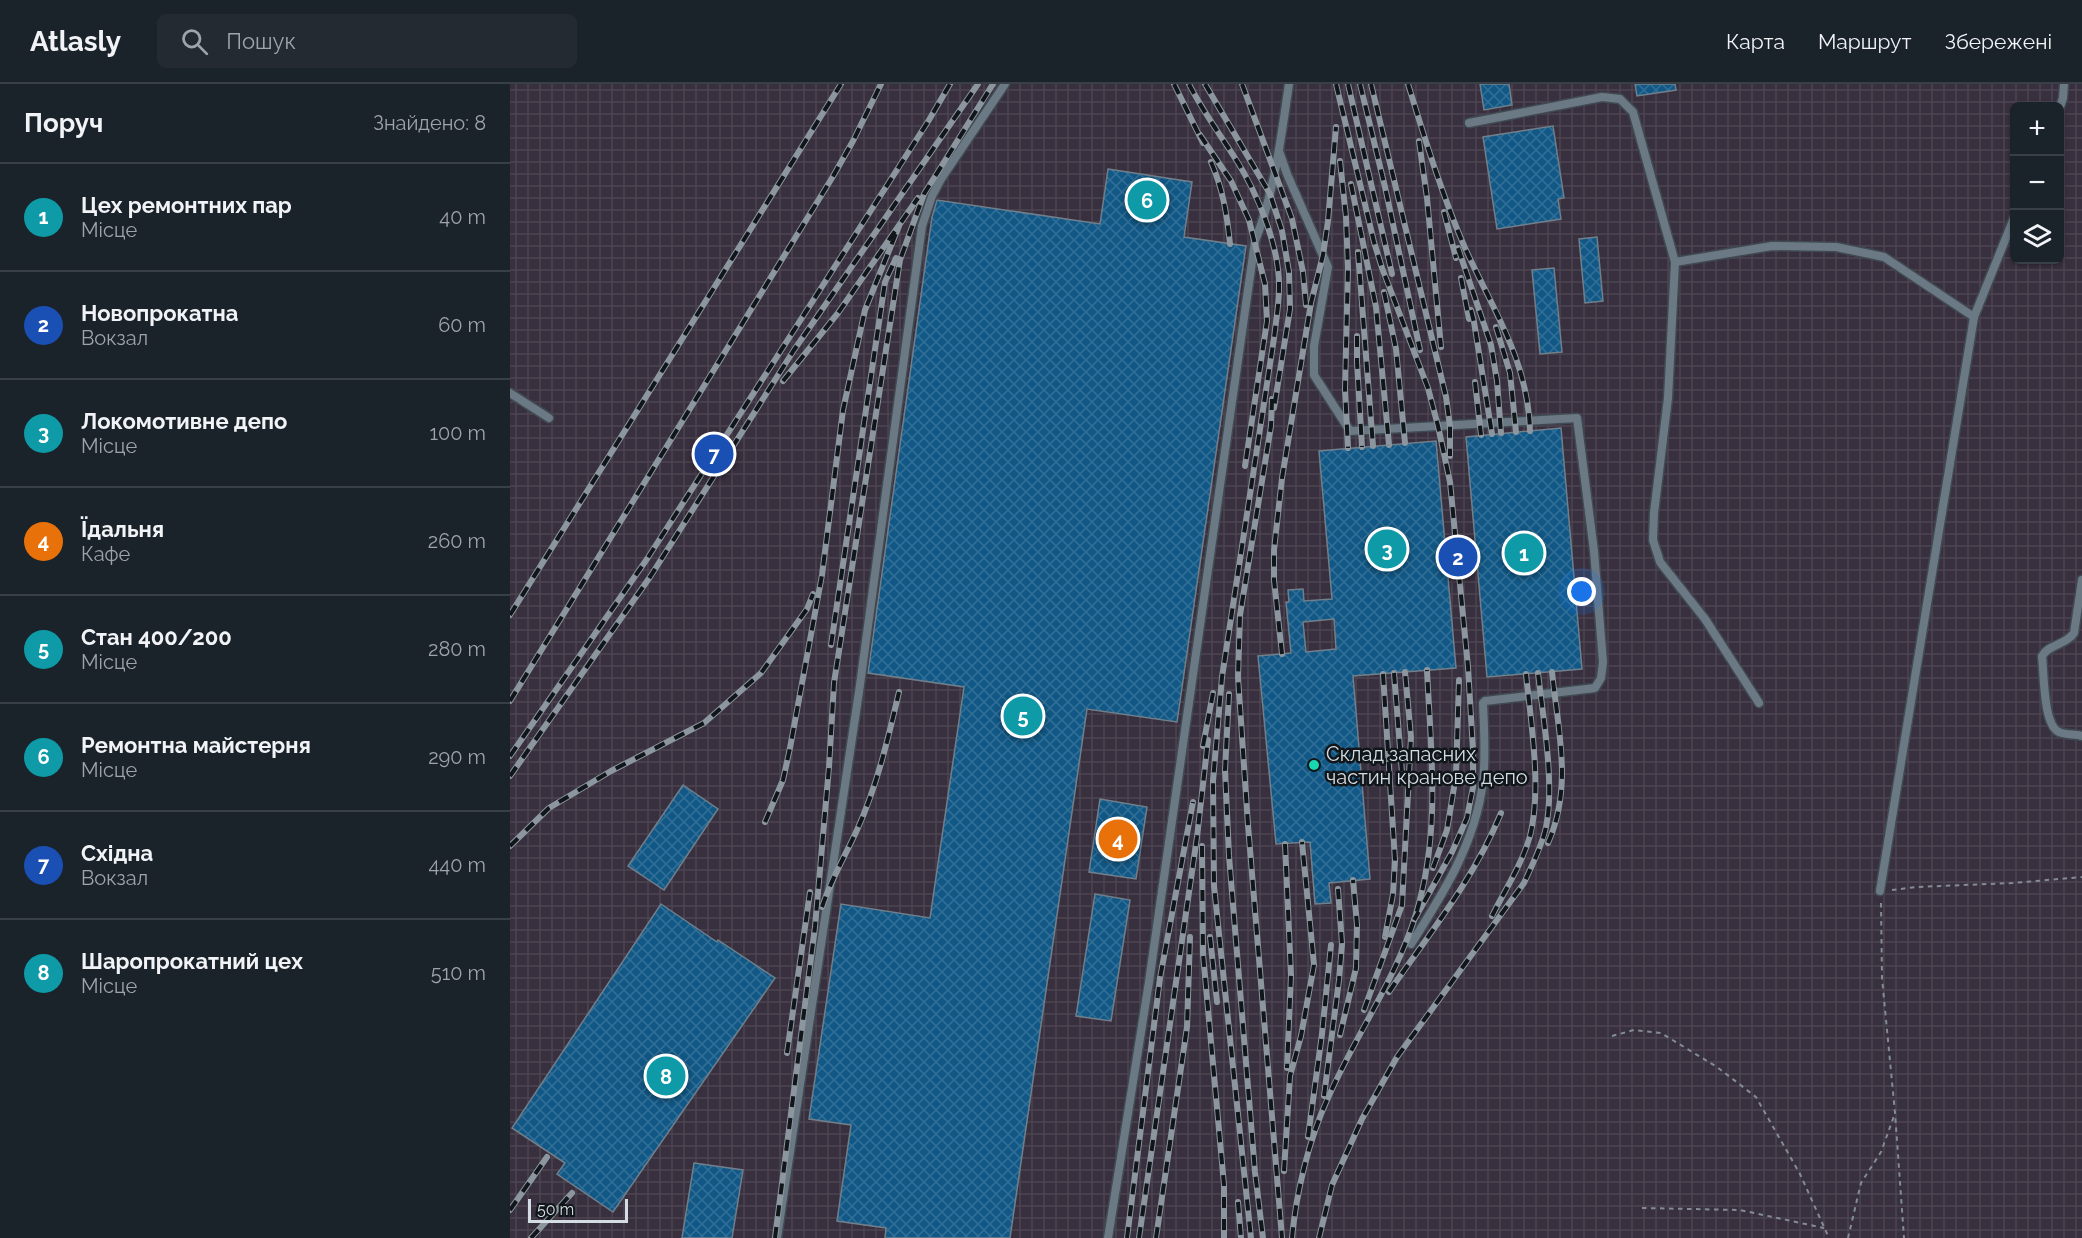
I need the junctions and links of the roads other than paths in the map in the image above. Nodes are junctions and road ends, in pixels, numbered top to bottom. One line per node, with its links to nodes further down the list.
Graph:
1 (1005, 84): 17 (lane)
2 (1288, 84): 6 (lane)
3 (2064, 84): 4 (lane)
4 (2062, 102)
5 (1469, 123): 8 (lane)
6 (1279, 151): 16 (lane); 18 (lane)
7 (2010, 228): 9 (lane)
8 (1675, 262): 9 (lane); 13 (lane)
9 (1974, 317): 15 (lane)
10 (510, 393): 11 (lane)
11 (549, 418)
12 (2082, 580): 14 (lane)
13 (1759, 703)
14 (2082, 736)
15 (1880, 891)
16 (1411, 944)
17 (777, 1238)
18 (1108, 1238)

